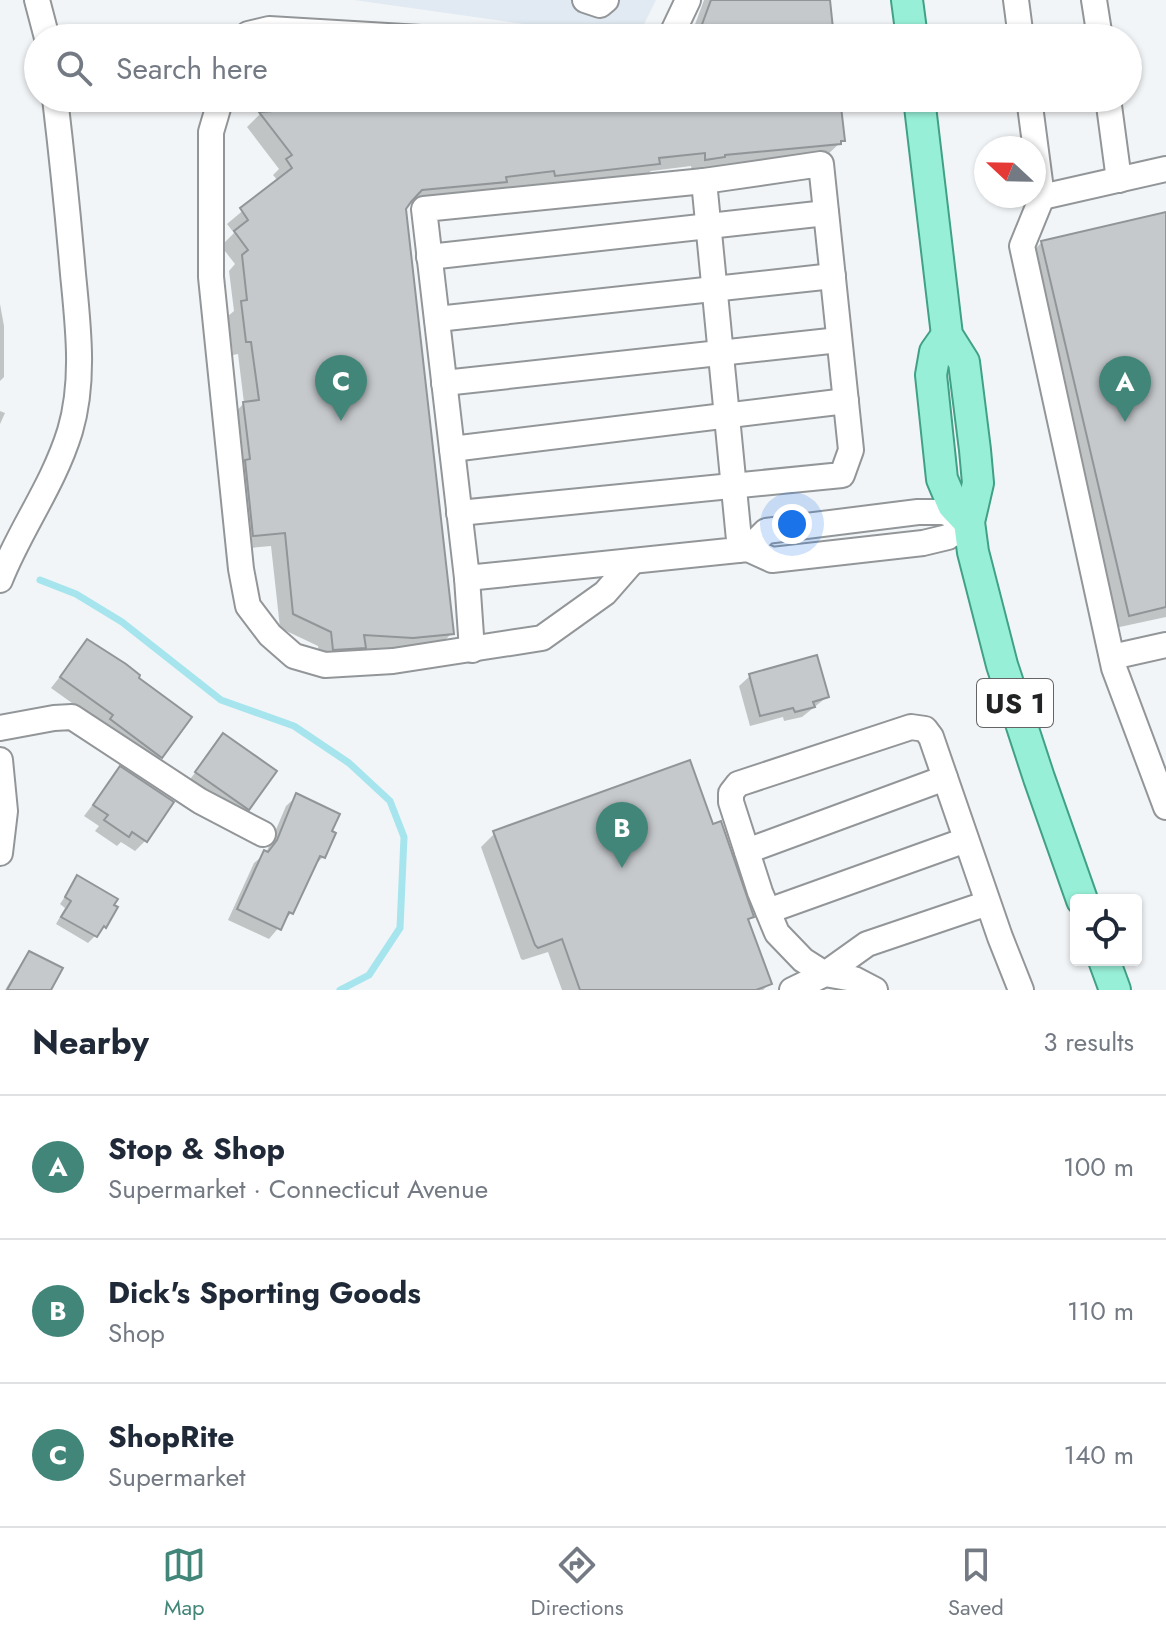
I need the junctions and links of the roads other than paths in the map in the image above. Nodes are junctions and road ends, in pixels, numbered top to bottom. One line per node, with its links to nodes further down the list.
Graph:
1 (37, 0): 8 (street)
2 (585, 0): 3 (street)
3 (606, 0)
4 (688, 0): 9 (street)
5 (907, 0): 10 (main road)
6 (1016, 0): 11 (street)
7 (1094, 0): 12 (street)
8 (43, 24)
9 (677, 24)
10 (910, 24)
11 (1019, 24)
12 (1098, 24)
13 (57, 112): 42 (street)
14 (217, 112): 44 (street)
15 (921, 112): 38 (main road, US 1)
16 (1031, 112): 18 (street)
17 (1110, 112): 20 (street)
18 (1034, 136)
19 (1166, 169): 20 (street)
20 (1119, 180): 22 (street)
21 (704, 181): 24 (street); 25 (street); 26 (street)
22 (1046, 196)
23 (1038, 208): 45 (street)
24 (826, 213): 25 (street); 27 (street)
25 (708, 226): 26 (street); 28 (street)
26 (429, 257): 29 (street)
27 (833, 276): 28 (street); 30 (street)
28 (714, 289): 29 (street); 31 (street)
29 (437, 319): 32 (street)
30 (839, 340): 31 (street); 33 (street)
31 (721, 352): 32 (street); 34 (street)
32 (444, 383): 35 (street)
33 (846, 401): 34 (street); 36 (street)
34 (727, 416): 35 (street); 36 (street)
35 (452, 449): 37 (street)
36 (734, 486): 37 (street); 39 (street)
37 (459, 513): 41 (street)
38 (969, 522): 39 (street); 54 (main road, US 1)
39 (744, 549): 40 (street)
40 (633, 561): 41 (street); 44 (street)
41 (467, 578): 44 (street)
42 (0, 580)
43 (1166, 645): 45 (street)
44 (465, 651)
45 (1112, 657): 49 (street)
46 (0, 728): 50 (street)
47 (0, 760): 53 (street)
48 (945, 778): 51 (street); 52 (street); 52 (street)
49 (1166, 807)
50 (263, 834)
51 (966, 840): 55 (street); 56 (street)
52 (747, 851): 56 (street)
53 (0, 853)
54 (1080, 894)
55 (988, 903): 58 (street); 61 (street)
56 (768, 911): 58 (street)
57 (1106, 966): 62 (main road)
58 (825, 974): 59 (street); 60 (street)
59 (792, 990)
60 (875, 990)
61 (1021, 990)
62 (1115, 990)

